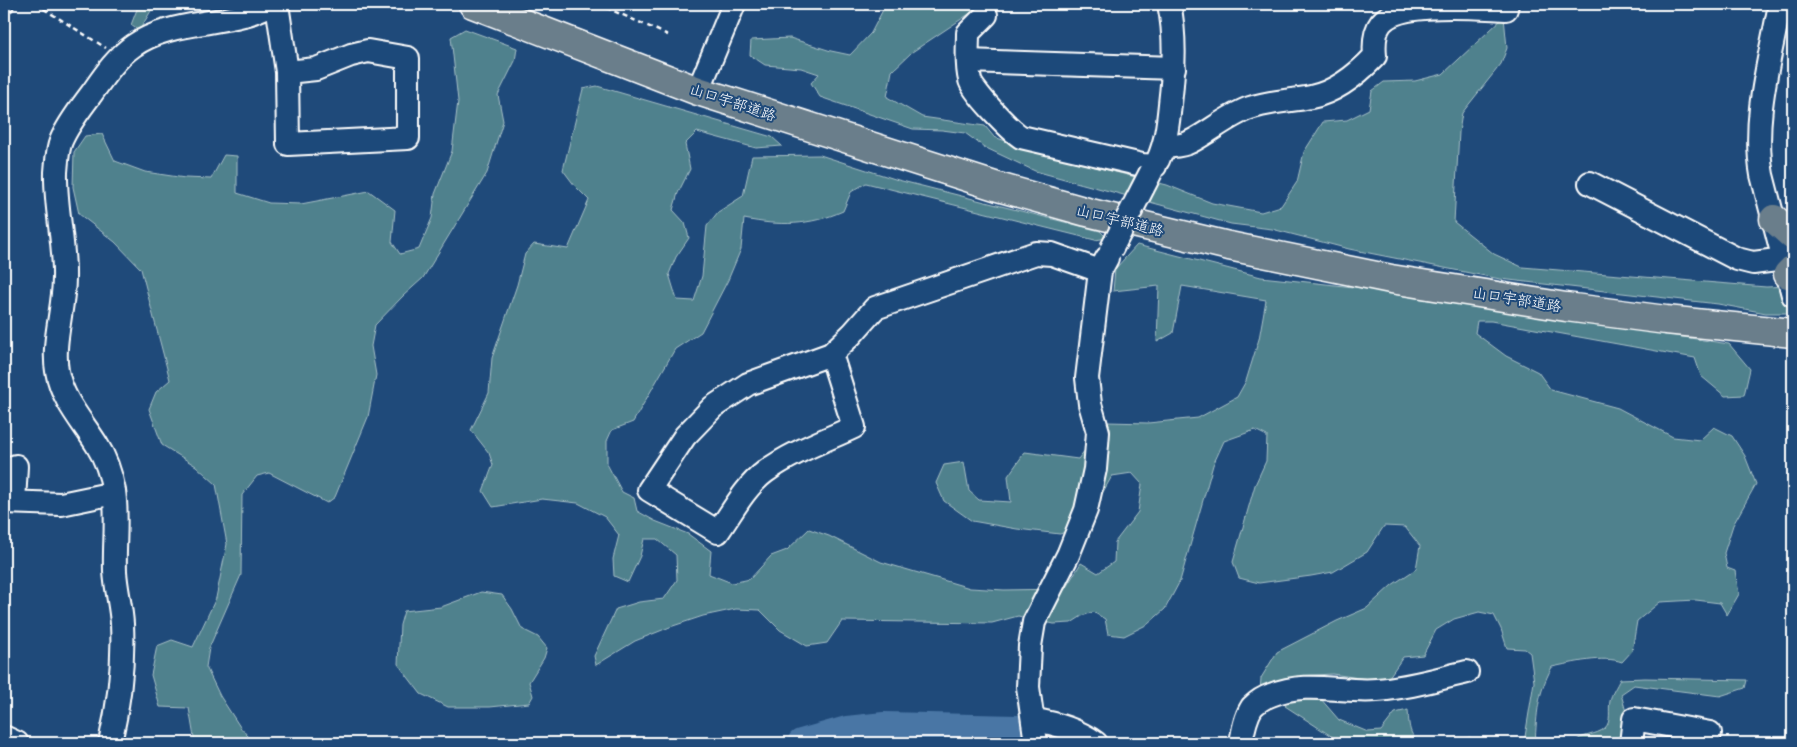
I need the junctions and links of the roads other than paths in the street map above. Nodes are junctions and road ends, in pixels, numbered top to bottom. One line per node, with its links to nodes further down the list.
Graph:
1 (272, 4): 20 (street)
2 (277, 4): 11 (street)
3 (473, 4): 12 (main road, 山口宇部道路)
4 (734, 4): 12 (street)
5 (1168, 4): 10 (street)
6 (1507, 4): 13 (street)
7 (1780, 4): 15 (street)
8 (986, 15): 9 (street)
9 (968, 61): 10 (street); 13 (street)
10 (1174, 68): 13 (street)
11 (287, 72): 11 (street)
12 (698, 92): 17 (main road, 山口宇部道路)
13 (1157, 162): 16 (street, bridge)
14 (1590, 183): 15 (street)
15 (1788, 262)
16 (1100, 272): 18 (street); 23 (street)
17 (1793, 333)
18 (831, 354): 18 (street)
19 (16, 466): 21 (street)
20 (114, 492): 21 (street); 26 (street)
21 (9, 502)
22 (1467, 672): 28 (street)
23 (1035, 732): 27 (street)
24 (4, 737): 25 (street)
25 (17, 743)
26 (110, 743)
27 (1096, 743)
28 (1240, 743)
29 (1630, 743): 30 (street)
30 (1708, 743)

